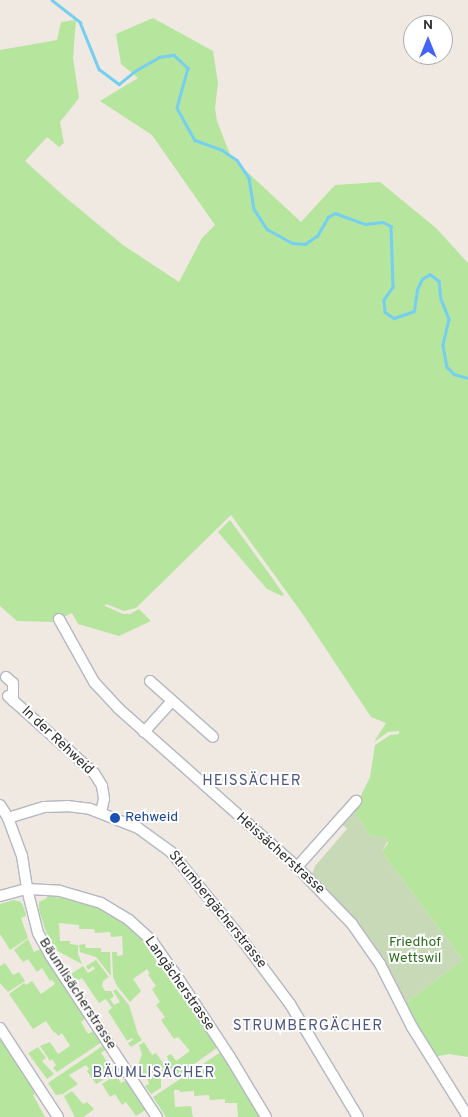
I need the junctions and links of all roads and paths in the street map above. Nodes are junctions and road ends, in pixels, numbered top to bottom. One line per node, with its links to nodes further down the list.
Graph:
1 (59, 619): 5 (street, Heissächerstrasse)
2 (6, 677): 9 (street, In der Rehweid)
3 (150, 681): 4 (street)
4 (172, 701): 5 (street); 6 (street)
5 (144, 732): 11 (street, Heissächerstrasse)
6 (214, 737)
7 (356, 801): 11 (street)
8 (0, 805): 10 (street, Bäumlisächerstrasse)
9 (101, 812): 10 (street, Strumbergächerstrasse); 18 (street, Strumbergächerstrasse)
10 (8, 818): 12 (street, Bäumlisächerstrasse)
11 (297, 868): 19 (street, Heissächerstrasse)
12 (27, 889): 13 (street, Langächerstrasse); 16 (street, Bäumlisächerstrasse); 17 (street, Langächerstrasse)
13 (0, 896)
14 (0, 1028): 15 (street)
15 (58, 1117)
16 (157, 1117)
17 (266, 1117)
18 (358, 1117)
19 (468, 1117)

